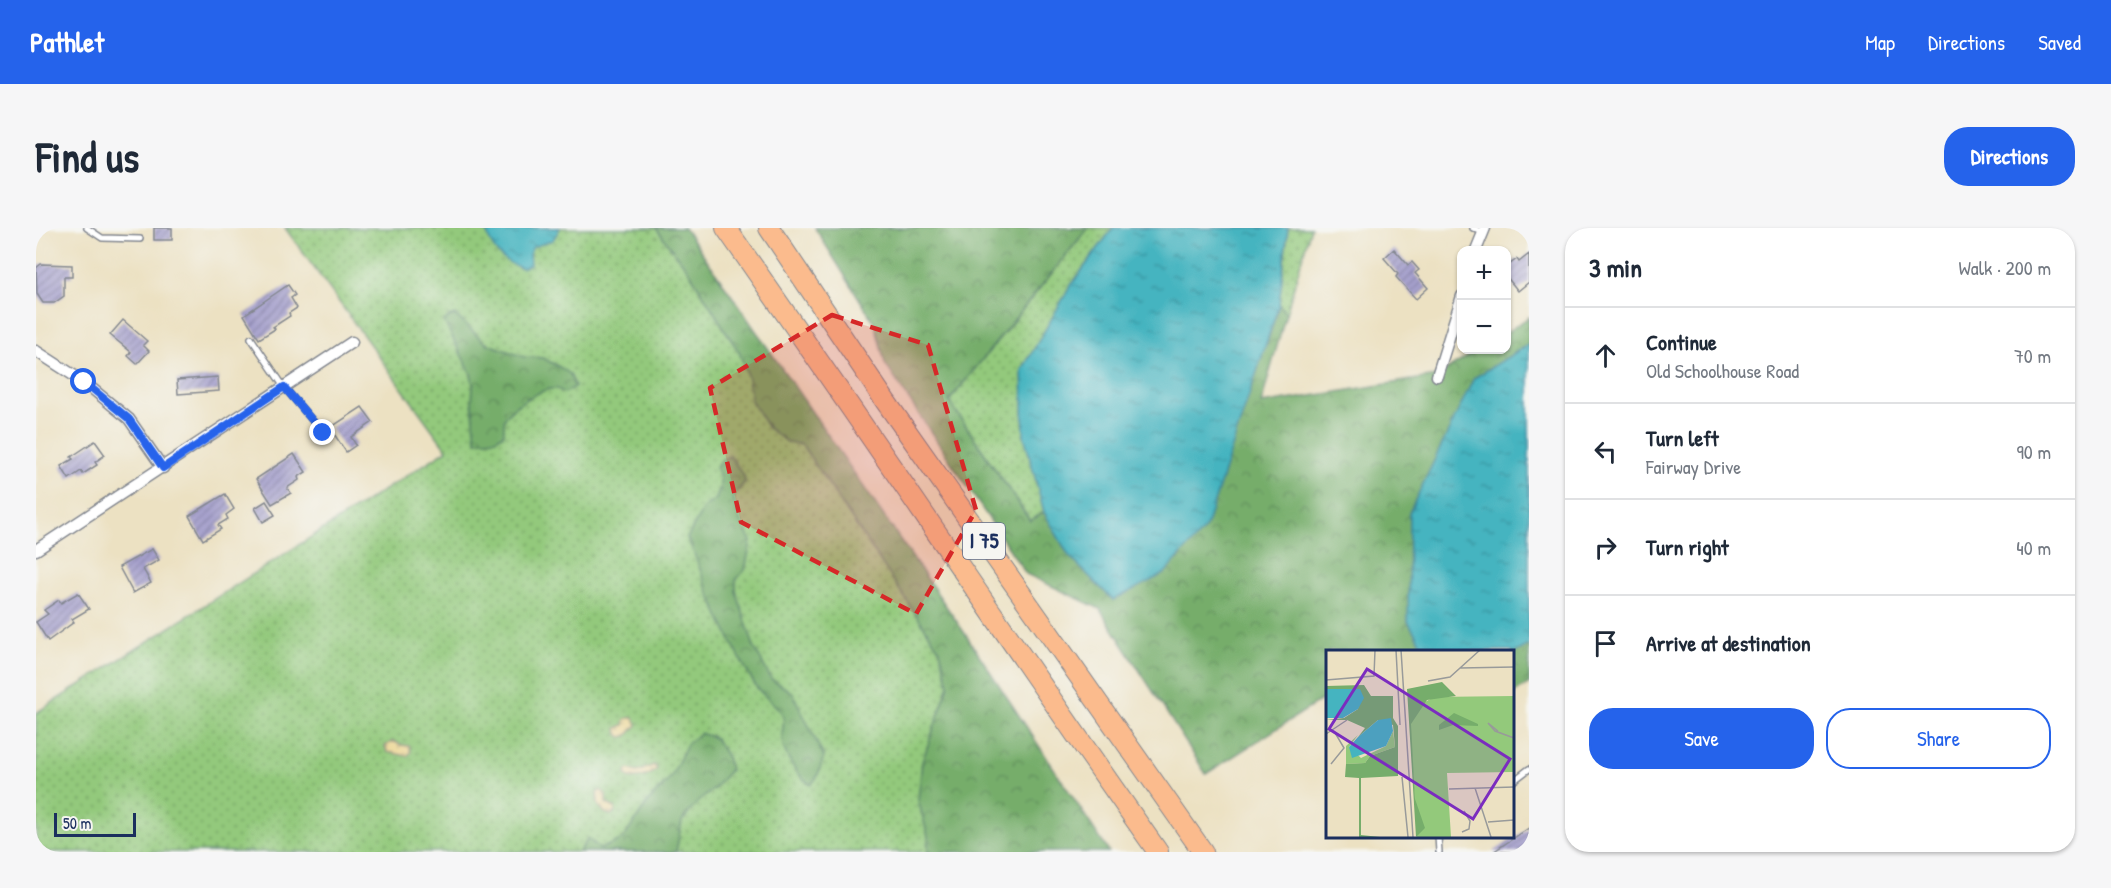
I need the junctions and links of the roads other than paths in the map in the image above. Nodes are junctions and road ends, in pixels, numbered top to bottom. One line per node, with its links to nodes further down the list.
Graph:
1 (87, 228): 5 (lane)
2 (726, 228): 19 (highway, I 75)
3 (769, 228): 20 (highway, I 75)
4 (1480, 229): 6 (street)
5 (140, 239)
6 (1477, 246)
7 (1460, 300): 11 (street)
8 (251, 338): 12 (lane)
9 (352, 342): 12 (street)
10 (36, 351): 14 (street)
11 (1437, 376)
12 (284, 387): 13 (lane); 14 (street)
13 (323, 433)
14 (163, 468): 15 (street)
15 (36, 550)
16 (1529, 769): 17 (lane)
17 (1514, 780)
18 (1438, 837): 21 (lane)
19 (1158, 852)
20 (1203, 852)
21 (1439, 852)

